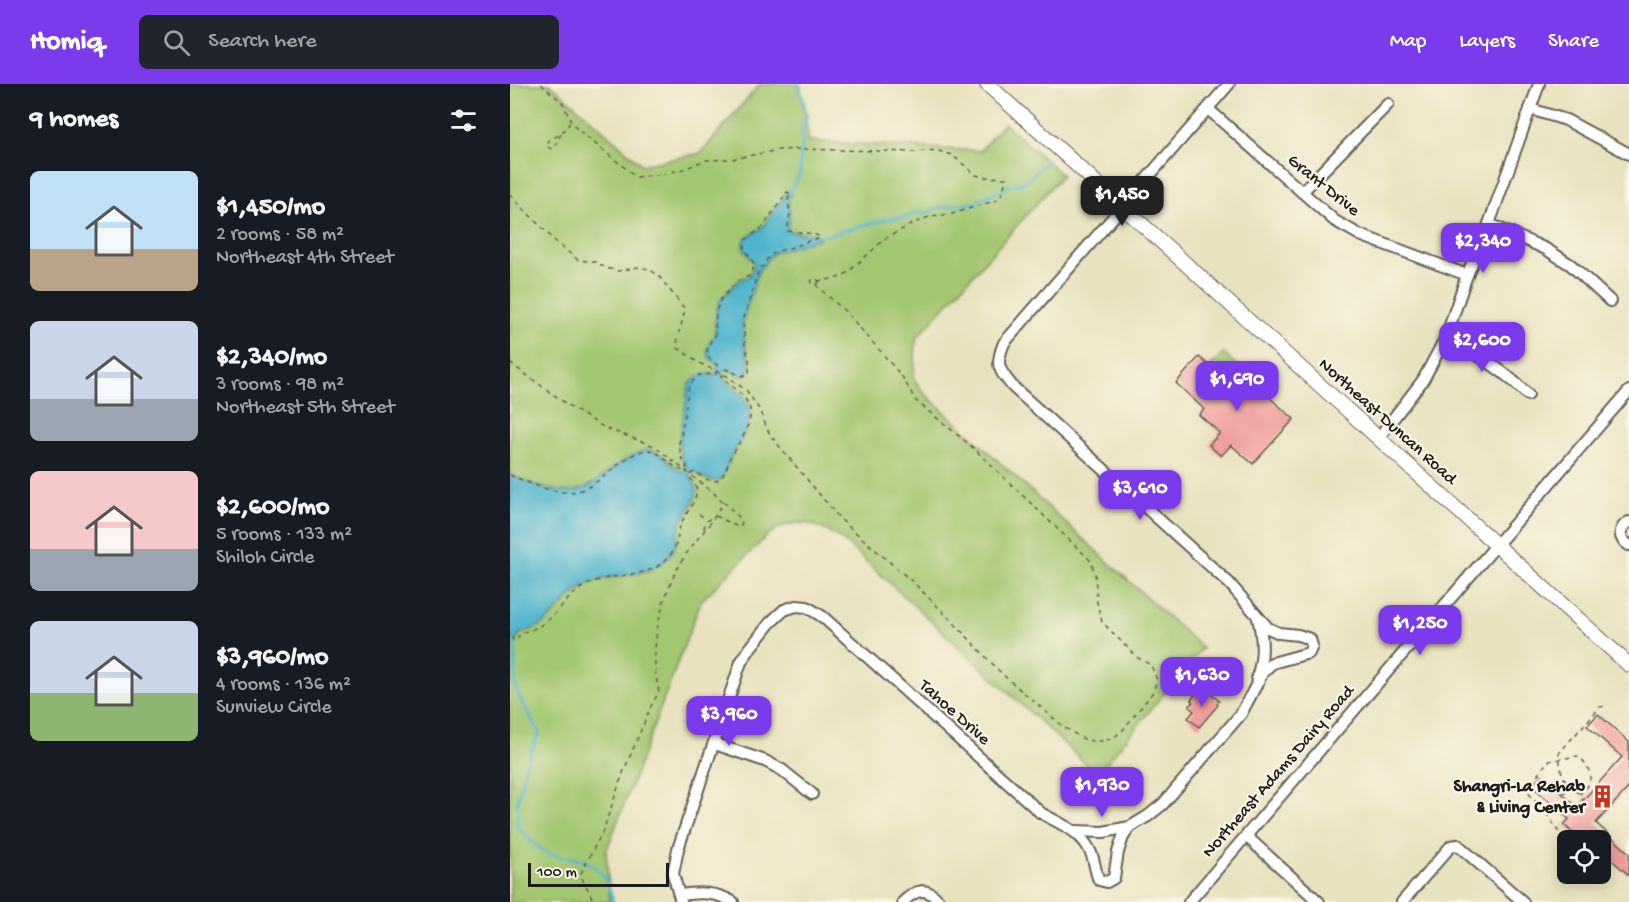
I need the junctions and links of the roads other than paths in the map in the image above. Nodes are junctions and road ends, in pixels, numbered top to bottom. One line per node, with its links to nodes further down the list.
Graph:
1 (987, 84): 9 (street, Northeast Duncan Road)
2 (1229, 84): 5 (street)
3 (1539, 84): 6 (street)
4 (1388, 104): 8 (street)
5 (1208, 109): 8 (street, Grant Drive); 9 (street)
6 (1530, 110): 7 (street); 10 (street)
7 (1629, 154)
8 (1302, 192): 11 (street, Grant Drive)
9 (1122, 206): 16 (street, Northeast Duncan Road); 20 (street)
10 (1489, 224): 11 (street); 12 (street)
11 (1467, 275): 13 (street)
12 (1610, 301)
13 (1446, 337): 15 (street); 16 (street)
14 (1629, 391): 19 (street, Northeast Adams Dairy Road)
15 (1528, 395)
16 (1379, 437): 19 (street, Northeast Duncan Road)
17 (1629, 522): 18 (street)
18 (1629, 545)
19 (1495, 546): 21 (street, Northeast Duncan Road); 27 (street, Northeast Adams Dairy Road)
20 (1258, 618): 22 (street); 22 (street)
21 (1629, 665)
22 (1255, 686): 25 (street)
23 (715, 744): 24 (street); 26 (street, Tahoe Drive); 28 (street)
24 (813, 794)
25 (1130, 827): 26 (street, Tahoe Drive); 26 (street, Tahoe Drive)
26 (1075, 831)
27 (1246, 836): 32 (street, Northeast Adams Dairy Road); 33 (street)
28 (681, 899): 29 (street)
29 (733, 902)
30 (903, 902): 31 (street)
31 (940, 902)
32 (1189, 902)
33 (1319, 902)
34 (1402, 902): 35 (street)
35 (1523, 902)

